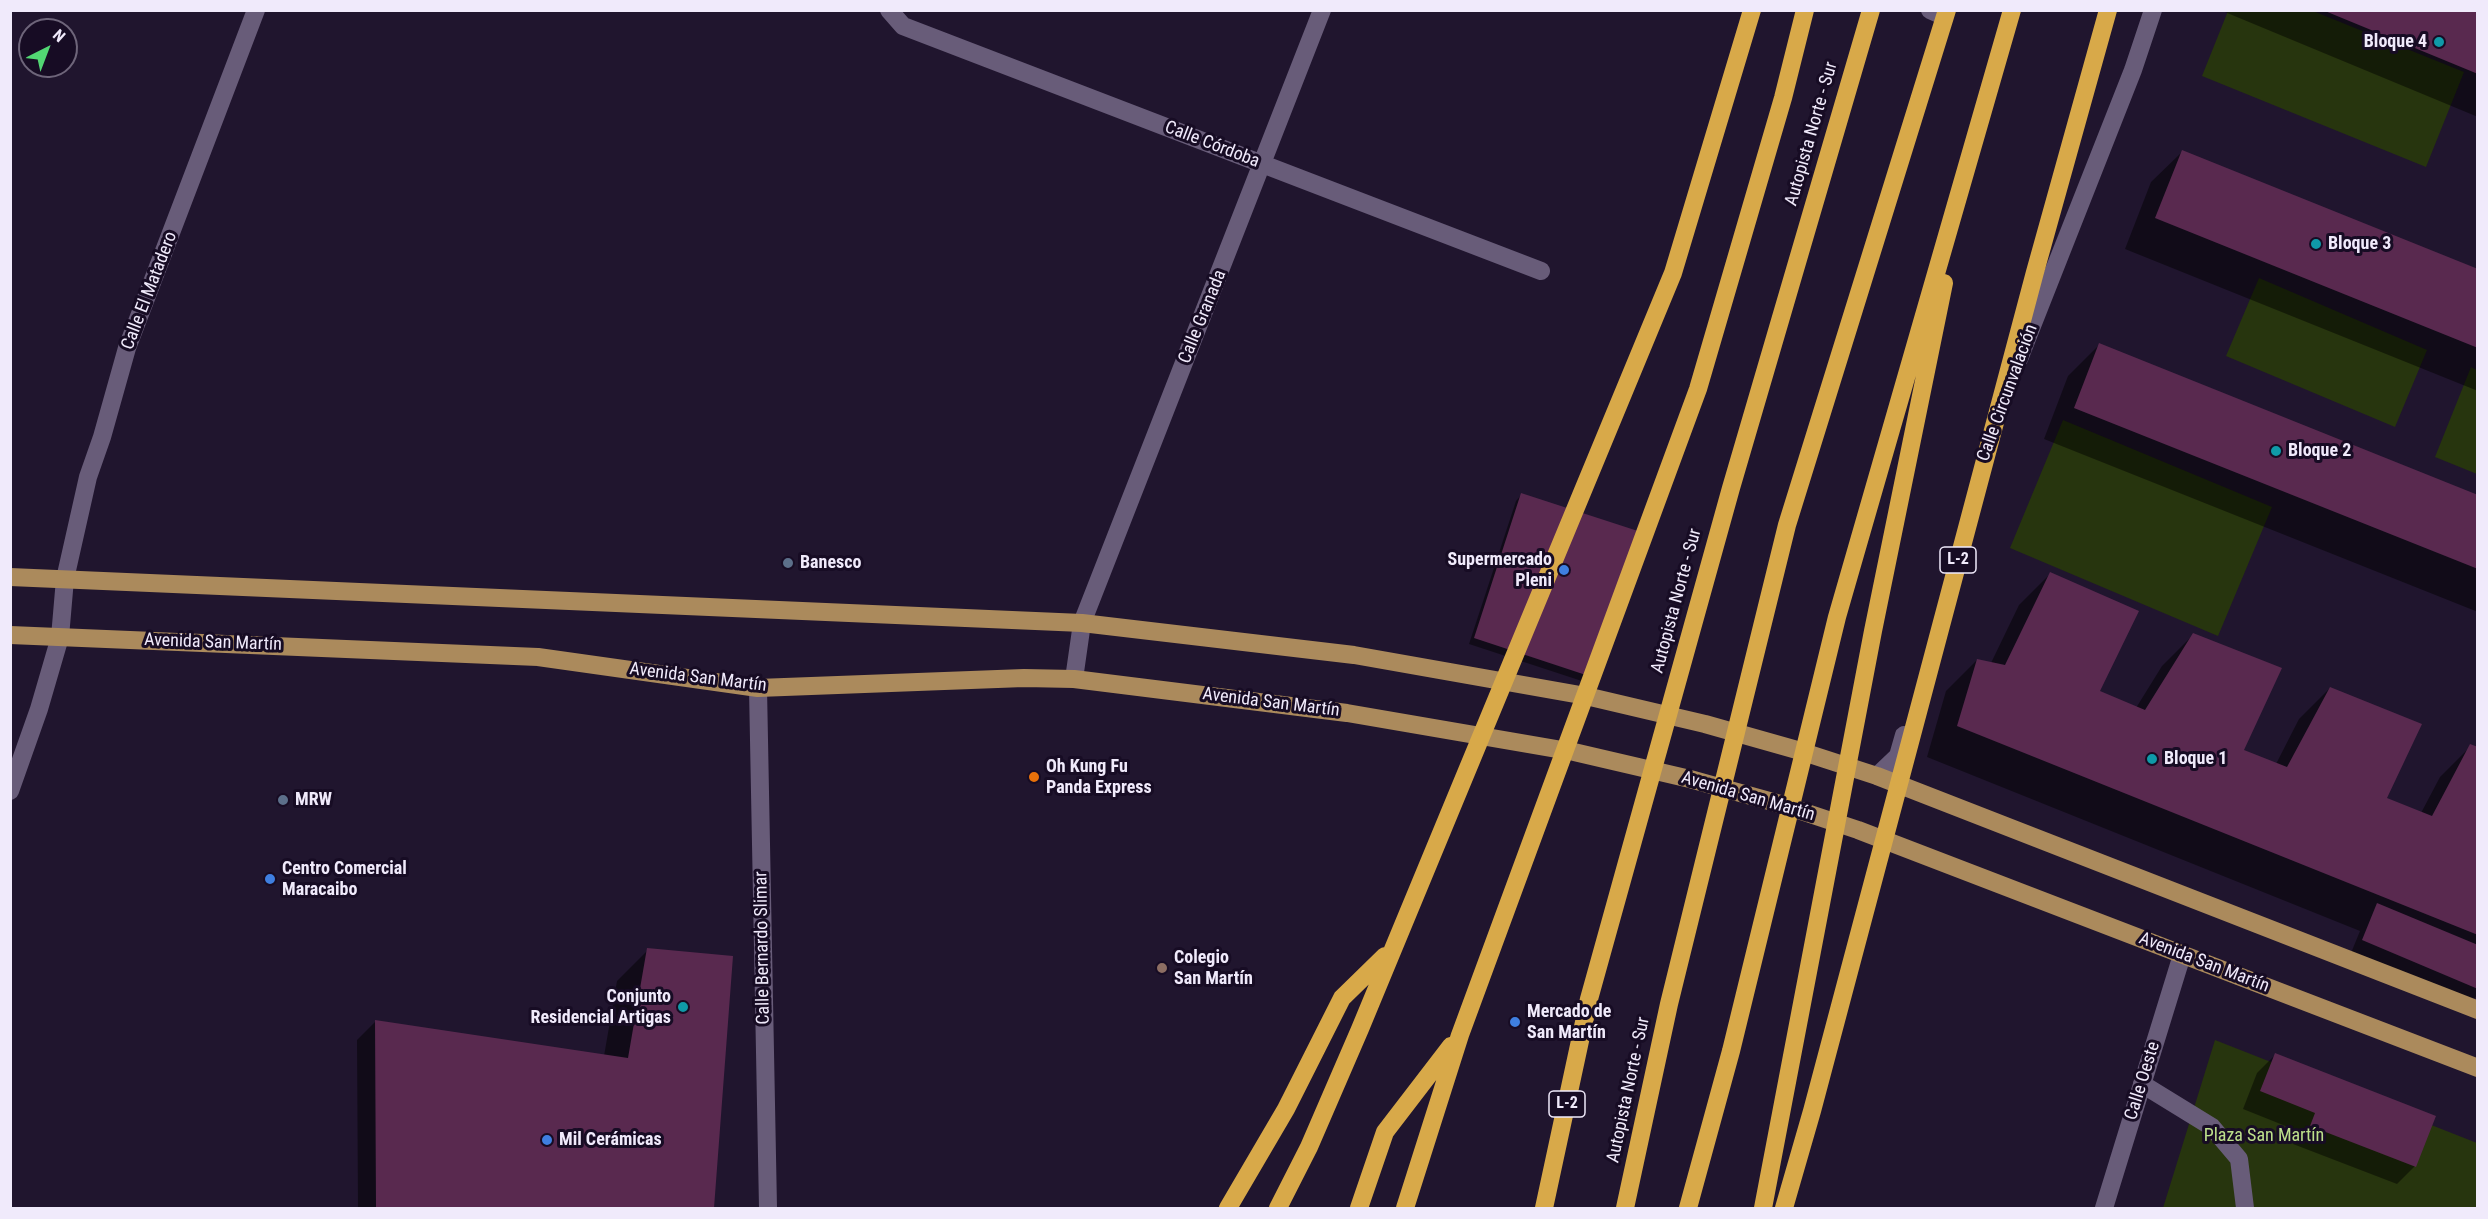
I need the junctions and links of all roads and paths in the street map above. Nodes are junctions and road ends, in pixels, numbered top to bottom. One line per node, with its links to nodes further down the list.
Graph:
1 (256, 10): 15 (street, Calle El Matadero)
2 (889, 10): 12 (street, Calle Córdoba)
3 (1322, 10): 12 (street, Calle Granada)
4 (1752, 10): 23 (highway)
5 (1805, 10): 26 (highway)
6 (1870, 10): 35 (highway, Autopista Norte - Sur / L-2)
7 (2012, 10): 11 (highway)
8 (2108, 10): 29 (highway, L-2)
9 (2153, 10): 21 (street, Calle Circunvalación)
10 (1940, 12): 36 (highway, Autopista Norte - Sur)
11 (1973, 144): 37 (highway); 38 (highway)
12 (1263, 165): 13 (street, Calle Córdoba); 16 (street, Calle Granada)
13 (1541, 271)
14 (10, 577): 15 (main road)
15 (65, 579): 16 (main road); 18 (street, Calle El Matadero)
16 (1082, 623): 19 (street, Calle Granada); 21 (main road)
17 (10, 635): 18 (main road, Avenida San Martín)
18 (60, 637): 20 (main road, Avenida San Martín); 22 (street, Calle El Matadero)
19 (1074, 679): 20 (main road, Avenida San Martín); 24 (main road, Avenida San Martín)
20 (758, 688): 30 (street, Calle Bernardo Slimar)
21 (1877, 776): 25 (main road)
22 (10, 791)
23 (1391, 950): 31 (highway); 32 (highway)
24 (2182, 954): 27 (main road, Avenida San Martín); 28 (street, Calle Oeste)
25 (2478, 1010)
26 (1460, 1035): 33 (highway); 34 (highway)
27 (2478, 1068)
28 (2142, 1084): 41 (street, Calle Oeste); 42 (street)
29 (1812, 1111): 39 (highway, L-2); 40 (highway)
30 (768, 1209)
31 (1228, 1209)
32 (1278, 1209)
33 (1359, 1209)
34 (1405, 1209)
35 (1544, 1209)
36 (1624, 1209)
37 (1688, 1209)
38 (1763, 1209)
39 (1784, 1209)
40 (1795, 1209)
41 (2104, 1209)
42 (2245, 1209)

